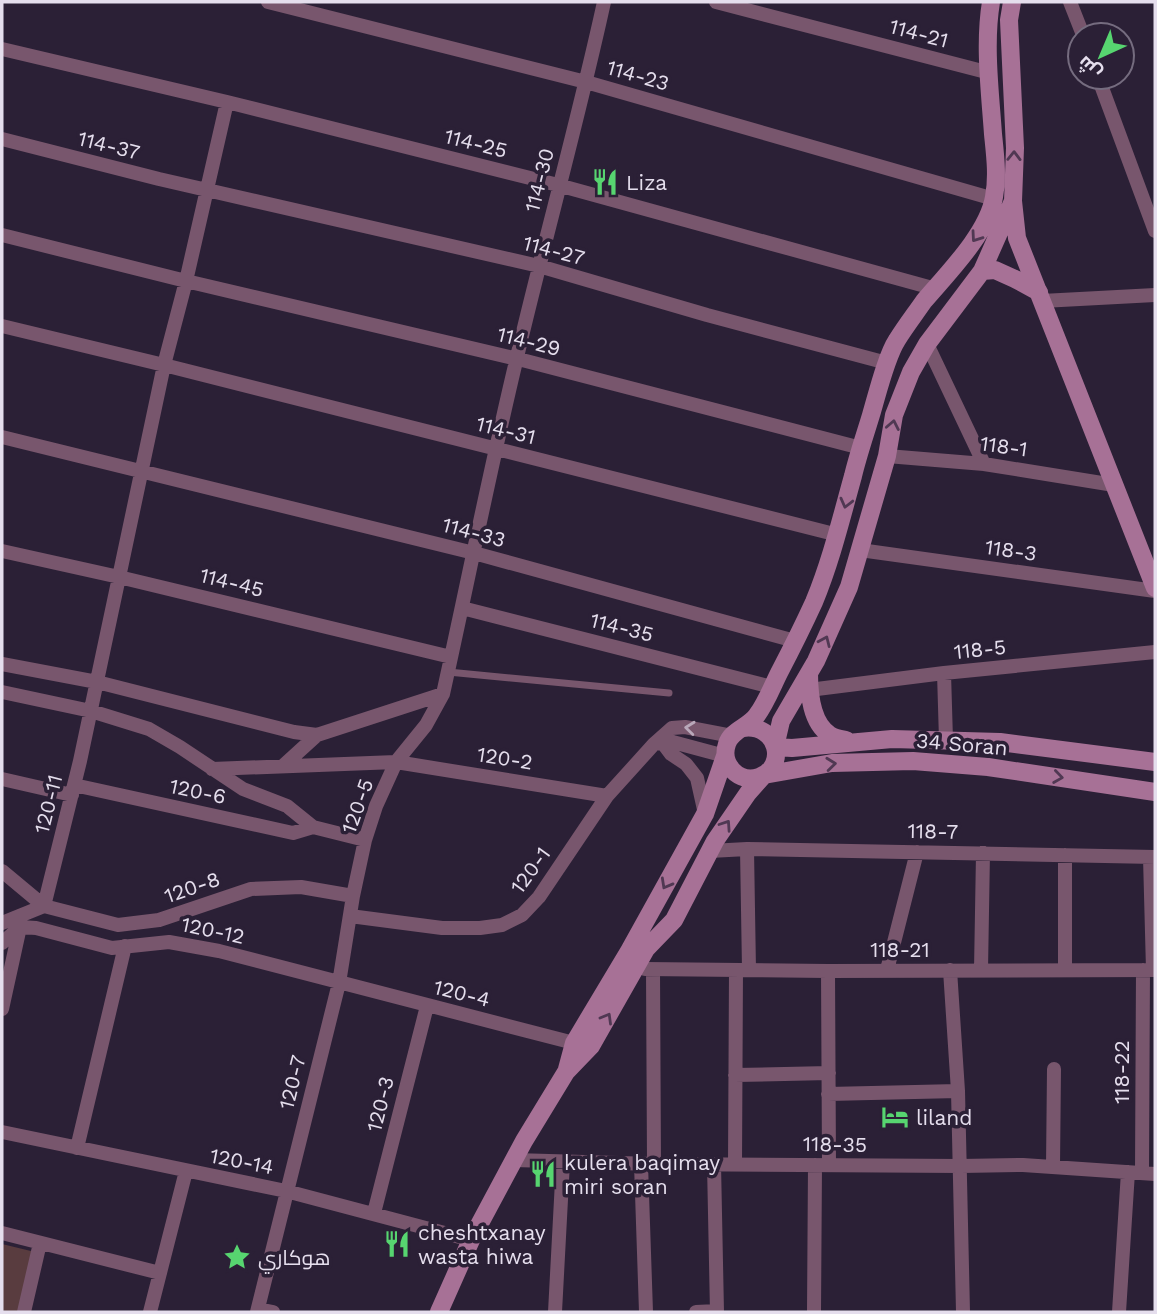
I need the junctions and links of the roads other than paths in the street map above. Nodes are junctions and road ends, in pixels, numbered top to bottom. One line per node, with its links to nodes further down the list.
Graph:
1 (268, 2): 10 (street, 114-23)
2 (604, 2): 10 (street, 114-30)
3 (716, 2): 9 (street, 114-21)
4 (991, 2): 9 (main road)
5 (1012, 2): 17 (main road, one-way to 5)
6 (1070, 2): 7 (street)
7 (1077, 21)
8 (2, 49): 12 (street, 114-25)
9 (990, 73): 16 (main road)
10 (586, 82): 14 (street, 114-30); 16 (street, 114-23)
11 (1103, 91): 18 (street)
12 (228, 102): 14 (street, 114-25); 15 (street, 120-11)
13 (2, 139): 15 (street, 114-37)
14 (558, 185): 20 (street, 114-30); 23 (street, 114-25)
15 (207, 190): 20 (street, 114-27); 22 (street, 120-11)
16 (994, 199): 23 (main road, one-way to 23)
17 (1013, 201): 21 (main road); 25 (main road)
18 (1155, 231)
19 (2, 235): 22 (street, 114-29)
20 (539, 266): 28 (street, 114-30); 29 (street, 114-27)
21 (982, 271): 25 (main road); 27 (main road)
22 (186, 281): 28 (street, 114-29); 30 (street, 120-11)
23 (936, 289): 29 (main road)
24 (1155, 295): 25 (street)
25 (1040, 297): 37 (main road)
26 (2, 326): 30 (street, 114-31)
27 (927, 344): 34 (main road, one-way to 27); 35 (street)
28 (516, 359): 32 (street, 114-29); 33 (street, 114-30)
29 (887, 363): 32 (main road)
30 (164, 365): 33 (street, 114-31); 36 (street, 120-11)
31 (2, 437): 36 (street, 114-33)
32 (861, 448): 38 (main road, one-way to 38)
33 (496, 449): 38 (street, 114-31); 41 (street, 114-30)
34 (887, 456): 35 (street, 118-1); 39 (main road)
35 (984, 464): 37 (street, 118-1)
36 (141, 470): 41 (street, 114-33); 42 (street, 120-11)
37 (1114, 485): 43 (main road)
38 (838, 535): 45 (main road)
39 (860, 550): 43 (street, 118-3); 52 (main road, one-way to 39)
40 (2, 551): 42 (street, 114-45)
41 (474, 553): 44 (street, 114-30); 45 (street, 114-33)
42 (119, 577): 47 (street, 114-45); 51 (street, 120-11)
43 (1155, 590)
44 (462, 608): 47 (street, 114-30); 53 (street, 114-35)
45 (795, 641): 53 (main road)
46 (1155, 652): 50 (street, 118-5)
47 (451, 657): 49 (street, 120-5)
48 (2, 664): 51 (street)
49 (448, 672): 55 (lane); 56 (street, 120-5)
50 (944, 673): 52 (street, 118-5); 60 (street)
51 (97, 682): 57 (street, 120-11); 59 (street)
52 (809, 682): 61 (main road); 63 (main road)
53 (772, 687): 58 (main road)
54 (2, 692): 57 (street)
55 (669, 693)
56 (443, 694): 59 (street); 66 (street, 120-5)
57 (90, 711): 69 (street); 73 (street, 120-11)
58 (737, 732): 62 (street, 120-1, one-way to 62); 63 (main road); 64 (main road)
59 (317, 736): 68 (street)
60 (946, 740): 61 (main road, 34 Soran); 65 (main road, 34 Soran)
61 (853, 742): 63 (main road, 34 Soran)
62 (658, 743): 64 (street); 75 (street, 120-1); 76 (street)
63 (775, 747): 70 (main road)
64 (725, 756): 70 (main road); 76 (main road)
65 (1124, 759): 67 (main road, 34 Soran); 72 (main road)
66 (396, 762): 68 (street, 120-2); 75 (street, 120-2); 78 (street, 120-5)
67 (1155, 762)
68 (283, 766): 69 (street, 120-2)
69 (212, 769): 77 (street)
70 (764, 775): 72 (main road, 34 Soran, one-way to 72); 80 (main road, one-way to 70)
71 (2, 779): 73 (street, 120-6)
72 (1125, 787): 74 (main road, 34 Soran)
73 (73, 790): 77 (street, 120-6); 87 (street, 120-11)
74 (1155, 792)
75 (607, 796): 88 (street, 120-1)
76 (705, 814): 90 (main road, one-way to 90)
77 (313, 827): 78 (street)
78 (365, 840): 86 (street, 120-5)
79 (747, 849): 80 (street, 118-7); 81 (street, 118-7); 95 (street)
80 (710, 850): 92 (main road)
81 (917, 852): 82 (street, 118-7); 96 (street)
82 (983, 853): 83 (street, 118-7); 98 (street)
83 (1065, 855): 84 (street, 118-7); 101 (street)
84 (1153, 857): 99 (street, 118-22)
85 (2, 871): 87 (street)
86 (353, 896): 87 (street, 120-8); 88 (street, 120-5)
87 (44, 906): 89 (street)
88 (350, 916): 102 (street, 120-5)
89 (2, 923)
90 (644, 923): 92 (main road); 105 (main road)
91 (20, 927): 93 (street); 94 (street, 120-12); 104 (street)
92 (660, 934): 107 (main road, one-way to 92)
93 (2, 943)
94 (125, 946): 102 (street, 120-12); 113 (street)
95 (743, 970): 100 (street, 118-21); 109 (street); 116 (street, 118-21)
96 (887, 970): 97 (street, 118-21); 100 (street, 118-21)
97 (950, 970): 98 (street, 118-21); 110 (street)
98 (981, 970): 101 (street, 118-21)
99 (1150, 970): 101 (street, 118-21); 123 (street, 118-22)
100 (828, 971): 108 (street)
101 (1065, 971)
102 (339, 983): 103 (street, 120-4); 124 (street, 120-7)
103 (427, 1006): 105 (street, 120-4); 125 (street, 120-3)
104 (2, 1009)
105 (574, 1043): 107 (main road)
106 (1054, 1069): 121 (street)
107 (566, 1072): 114 (main road)
108 (829, 1073): 109 (street); 111 (street)
109 (736, 1075): 118 (street)
110 (958, 1091): 111 (street); 120 (street)
111 (828, 1094): 119 (street)
112 (2, 1132): 113 (street, 120-14)
113 (77, 1148): 122 (street, 120-14)
114 (514, 1160): 115 (street, 118-35); 127 (main road)
115 (563, 1162): 116 (street, 118-35); 134 (street)
116 (648, 1164): 117 (street, 118-35); 135 (street)
117 (714, 1164): 118 (street, 118-35); 137 (street)
118 (735, 1164): 119 (street, 118-35)
119 (822, 1165): 120 (street, 118-35); 138 (street)
120 (961, 1166): 121 (street, 118-35); 139 (street)
121 (1053, 1166): 123 (street, 118-35)
122 (186, 1171): 124 (street, 120-14); 129 (street)
123 (1142, 1173): 140 (street, 118-22)
124 (286, 1191): 125 (street); 127 (street, 120-14); 130 (street, 120-7)
125 (374, 1213): 127 (street)
126 (2, 1233): 128 (street)
127 (471, 1240): 133 (main road)
128 (40, 1243): 129 (street); 131 (street)
129 (160, 1273): 132 (street)
130 (263, 1311)
131 (24, 1312)
132 (150, 1312)
133 (439, 1312)
134 (555, 1312)
135 (646, 1312)
136 (696, 1312): 137 (street)
137 (718, 1312)
138 (814, 1312)
139 (963, 1312)
140 (1119, 1312)

